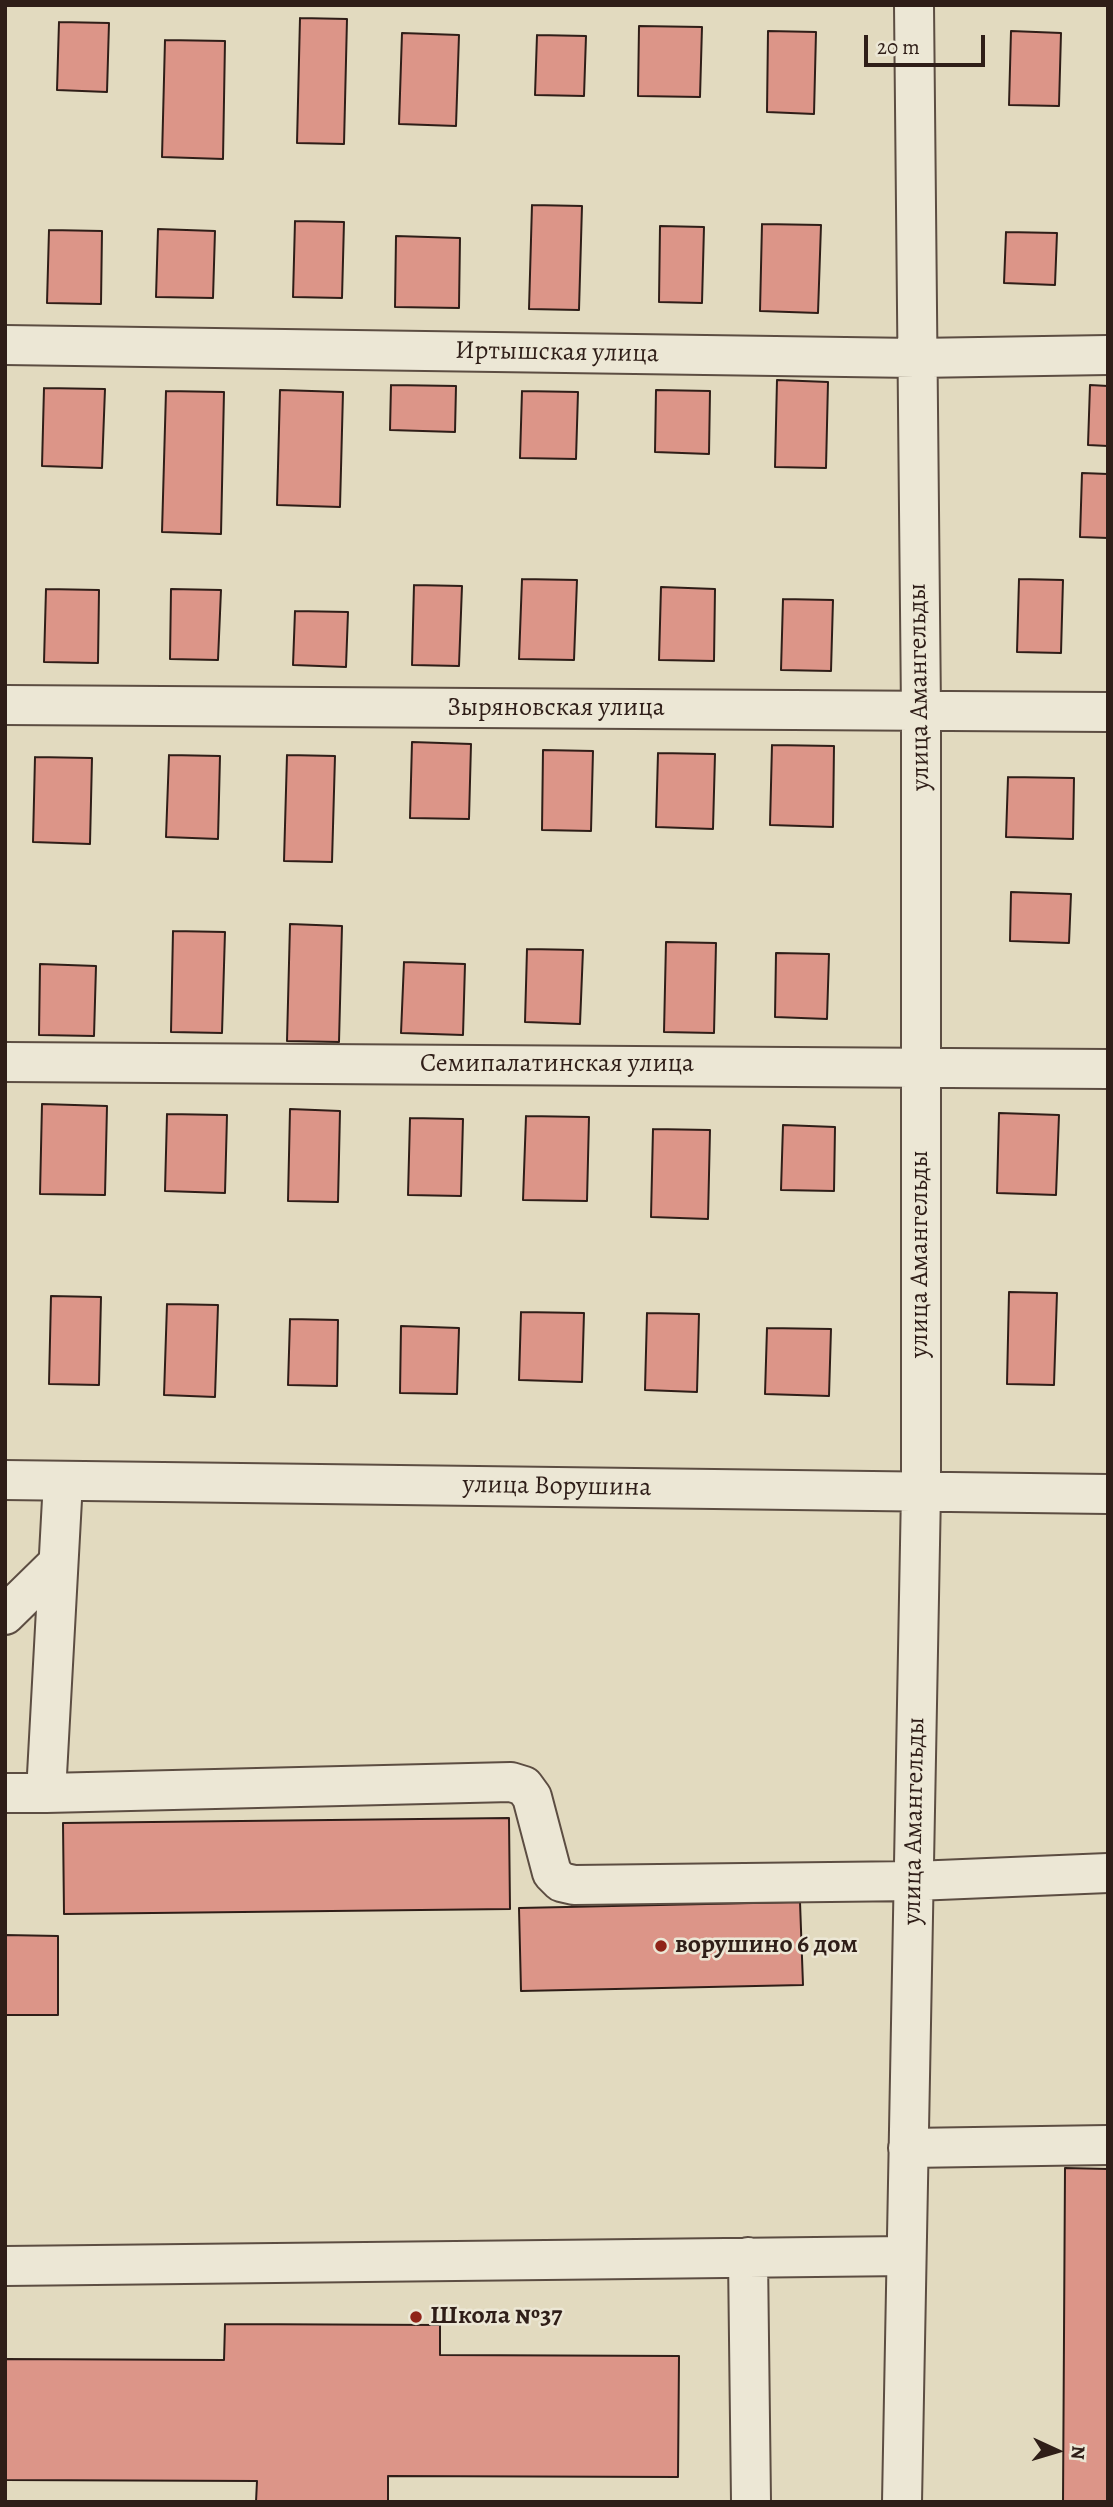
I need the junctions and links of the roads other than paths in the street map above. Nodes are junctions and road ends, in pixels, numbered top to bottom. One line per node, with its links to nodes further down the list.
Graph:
1 (914, 5): 4 (street, улица Амангельды)
2 (5, 345): 4 (street, Иртышская улица)
3 (1108, 355): 4 (street, Иртышская улица)
4 (915, 358): 6 (street, улица Амангельды)
5 (5, 705): 6 (street, Зыряновская улица)
6 (921, 711): 7 (street, Зыряновская улица); 9 (street, улица Амангельды)
7 (1108, 712)
8 (5, 1062): 9 (street, Семипалатинская улица)
9 (920, 1067): 10 (street, Семипалатинская улица); 13 (street, улица Амангельды)
10 (1108, 1069)
11 (5, 1480): 12 (street, улица Ворушина)
12 (63, 1481): 13 (street, улица Ворушина); 15 (street)
13 (921, 1491): 14 (street, улица Ворушина); 20 (street, улица Амангельды)
14 (1108, 1494)
15 (57, 1564): 16 (street); 18 (street)
16 (5, 1615)
17 (5, 1793): 18 (street)
18 (46, 1793): 20 (street)
19 (1108, 1873): 20 (street)
20 (915, 1881): 22 (street, улица Амангельды)
21 (1108, 2145): 22 (street)
22 (908, 2148): 23 (street, улица Амангельды)
23 (906, 2256): 24 (street); 27 (street, улица Амангельды)
24 (748, 2257): 25 (street); 26 (street)
25 (5, 2266)
26 (751, 2502)
27 (902, 2502)

